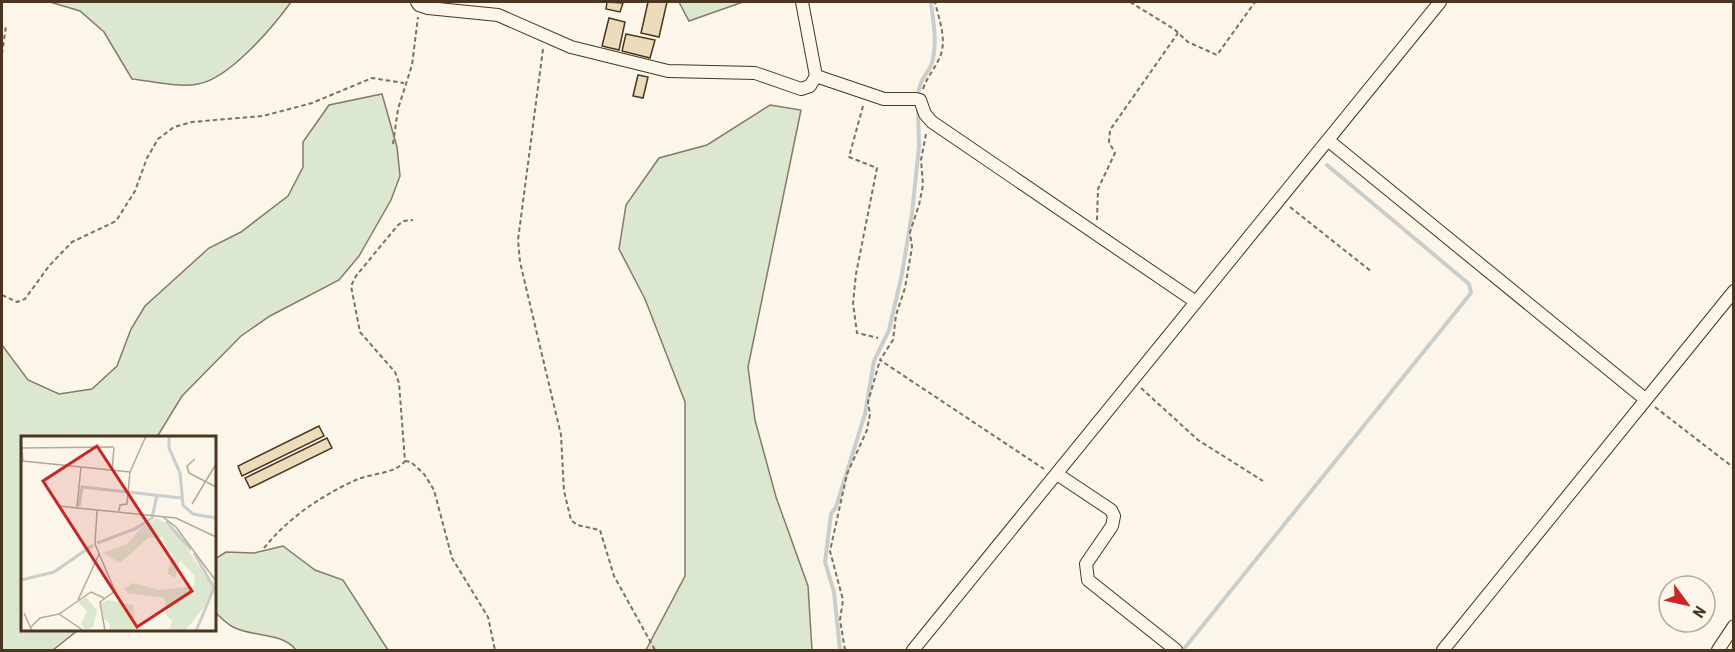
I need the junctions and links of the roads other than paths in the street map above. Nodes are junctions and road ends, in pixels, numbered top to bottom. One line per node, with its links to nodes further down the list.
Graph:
1 (802, 2): 4 (street)
2 (1440, 2): 5 (street)
3 (419, 4): 4 (street)
4 (816, 76): 7 (street)
5 (1329, 141): 7 (street); 8 (street)
6 (1734, 291): 8 (street)
7 (1196, 302): 9 (street)
8 (1645, 399): 11 (street)
9 (1057, 474): 12 (street); 13 (street)
10 (1734, 626): 14 (street)
11 (1450, 648)
12 (914, 651)
13 (1176, 651)
14 (1718, 651)

